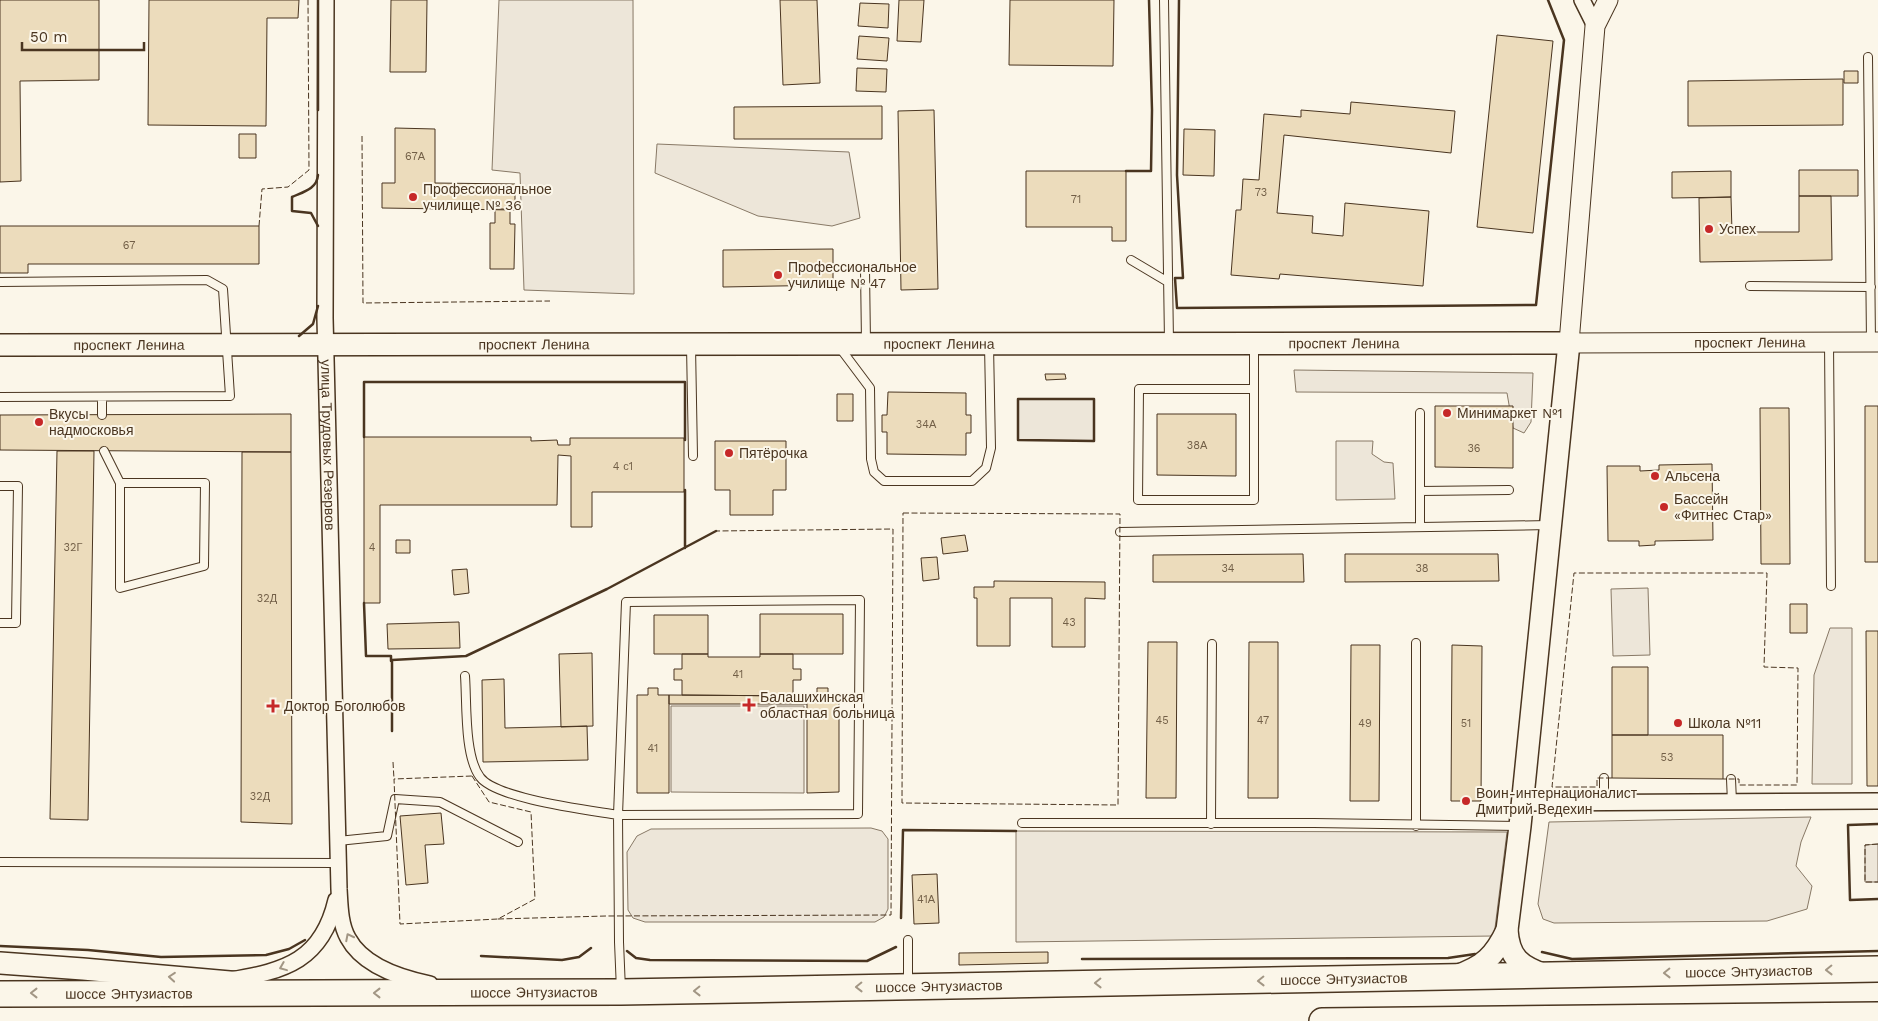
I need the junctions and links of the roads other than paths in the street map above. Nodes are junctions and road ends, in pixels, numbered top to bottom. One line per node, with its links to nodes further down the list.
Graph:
1 (326, 0): 24 (street, улица Трудовых Резервов)
2 (1164, 0): 10 (lane)
3 (1582, 0): 5 (street)
4 (1608, 0): 5 (street)
5 (1595, 26): 15 (street)
6 (1868, 57): 12 (lane)
7 (1131, 260): 10 (lane)
8 (865, 270): 18 (lane)
9 (0, 282): 23 (lane)
10 (1168, 282): 20 (lane)
11 (1750, 286): 12 (lane)
12 (1870, 287): 14 (lane)
13 (1829, 342): 14 (street, проспект Ленина); 15 (street, проспект Ленина); 39 (lane)
14 (1874, 342)
15 (1569, 343): 21 (main road, проспект Ленина); 36 (main road)
16 (691, 344): 17 (main road, проспект Ленина); 24 (main road, проспект Ленина); 31 (lane)
17 (837, 344): 18 (main road, проспект Ленина); 19 (lane)
18 (866, 344): 19 (main road, проспект Ленина)
19 (989, 344): 20 (main road, проспект Ленина)
20 (1168, 344): 21 (main road, проспект Ленина)
21 (1254, 344): 25 (lane)
22 (0, 345): 23 (main road, проспект Ленина)
23 (225, 345): 24 (main road, проспект Ленина); 27 (lane)
24 (325, 345): 55 (street, улица Трудовых Резервов)
25 (1254, 389): 25 (lane)
26 (0, 397): 27 (lane)
27 (102, 397): 29 (lane)
28 (1420, 413): 35 (lane)
29 (102, 414)
30 (104, 451): 32 (lane)
31 (693, 456)
32 (120, 483): 32 (lane)
33 (0, 486): 40 (lane)
34 (1509, 490): 35 (lane)
35 (1420, 491): 37 (lane)
36 (1550, 525): 37 (lane); 49 (main road)
37 (1420, 527): 38 (lane)
38 (1120, 532)
39 (1831, 586)
40 (0, 623)
41 (1416, 643): 53 (lane)
42 (1212, 644): 52 (lane)
43 (465, 676): 50 (lane)
44 (1604, 778): 47 (lane)
45 (1731, 779): 48 (lane)
46 (1878, 801): 48 (street)
47 (1604, 802): 48 (street); 49 (street)
48 (1732, 802)
49 (1522, 803): 54 (main road)
50 (618, 815): 50 (lane); 68 (lane)
51 (1022, 823): 52 (lane)
52 (1211, 824): 53 (lane)
53 (1416, 826): 54 (lane)
54 (1520, 826): 60 (main road)
55 (338, 841): 56 (lane); 58 (street, улица Трудовых Резервов)
56 (518, 842)
57 (0, 862): 58 (lane)
58 (338, 863): 59 (street, улица Трудовых Резервов)
59 (339, 889): 66 (street, улица Трудовых Резервов, one-way to 66); 70 (street, улица Трудовых Резервов, one-way to 59)
60 (1507, 930): 64 (main road); 65 (main road)
61 (908, 940): 67 (lane)
62 (0, 963): 66 (main road, one-way to 62)
63 (1878, 969): 64 (highway, шоссе Энтузиастов, one-way to 64)
64 (1547, 976): 65 (highway, шоссе Энтузиастов)
65 (1450, 978): 67 (highway, шоссе Энтузиастов, one-way to 67)
66 (221, 982): 69 (main road)
67 (908, 986): 68 (highway, шоссе Энтузиастов, one-way to 68)
68 (621, 992): 70 (highway, шоссе Энтузиастов)
69 (345, 993): 70 (highway, шоссе Энтузиастов, one-way to 69); 71 (highway, шоссе Энтузиастов, one-way to 71)
70 (468, 993)
71 (0, 994)
72 (1878, 1015): 73 (highway)
73 (1322, 1021)

